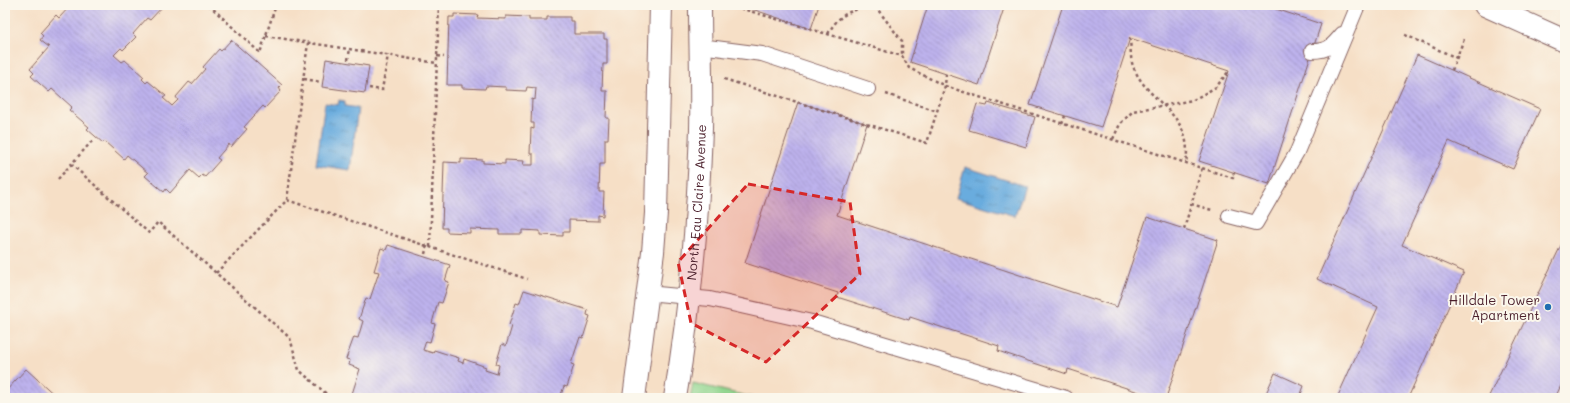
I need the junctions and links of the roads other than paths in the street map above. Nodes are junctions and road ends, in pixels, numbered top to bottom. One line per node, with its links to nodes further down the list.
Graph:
1 (661, 5): 11 (street)
2 (700, 5): 7 (street, North Eau Claire Avenue)
3 (1358, 5): 5 (lane)
4 (1485, 5): 6 (street)
5 (1350, 24): 8 (lane); 10 (lane)
6 (1565, 41)
7 (700, 46): 9 (lane); 12 (street, North Eau Claire Avenue)
8 (1312, 51)
9 (868, 89)
10 (1229, 216)
11 (647, 293): 12 (lane); 13 (street)
12 (688, 297): 14 (street, North Eau Claire Avenue); 15 (lane)
13 (634, 398)
14 (674, 398)
15 (1066, 398)

